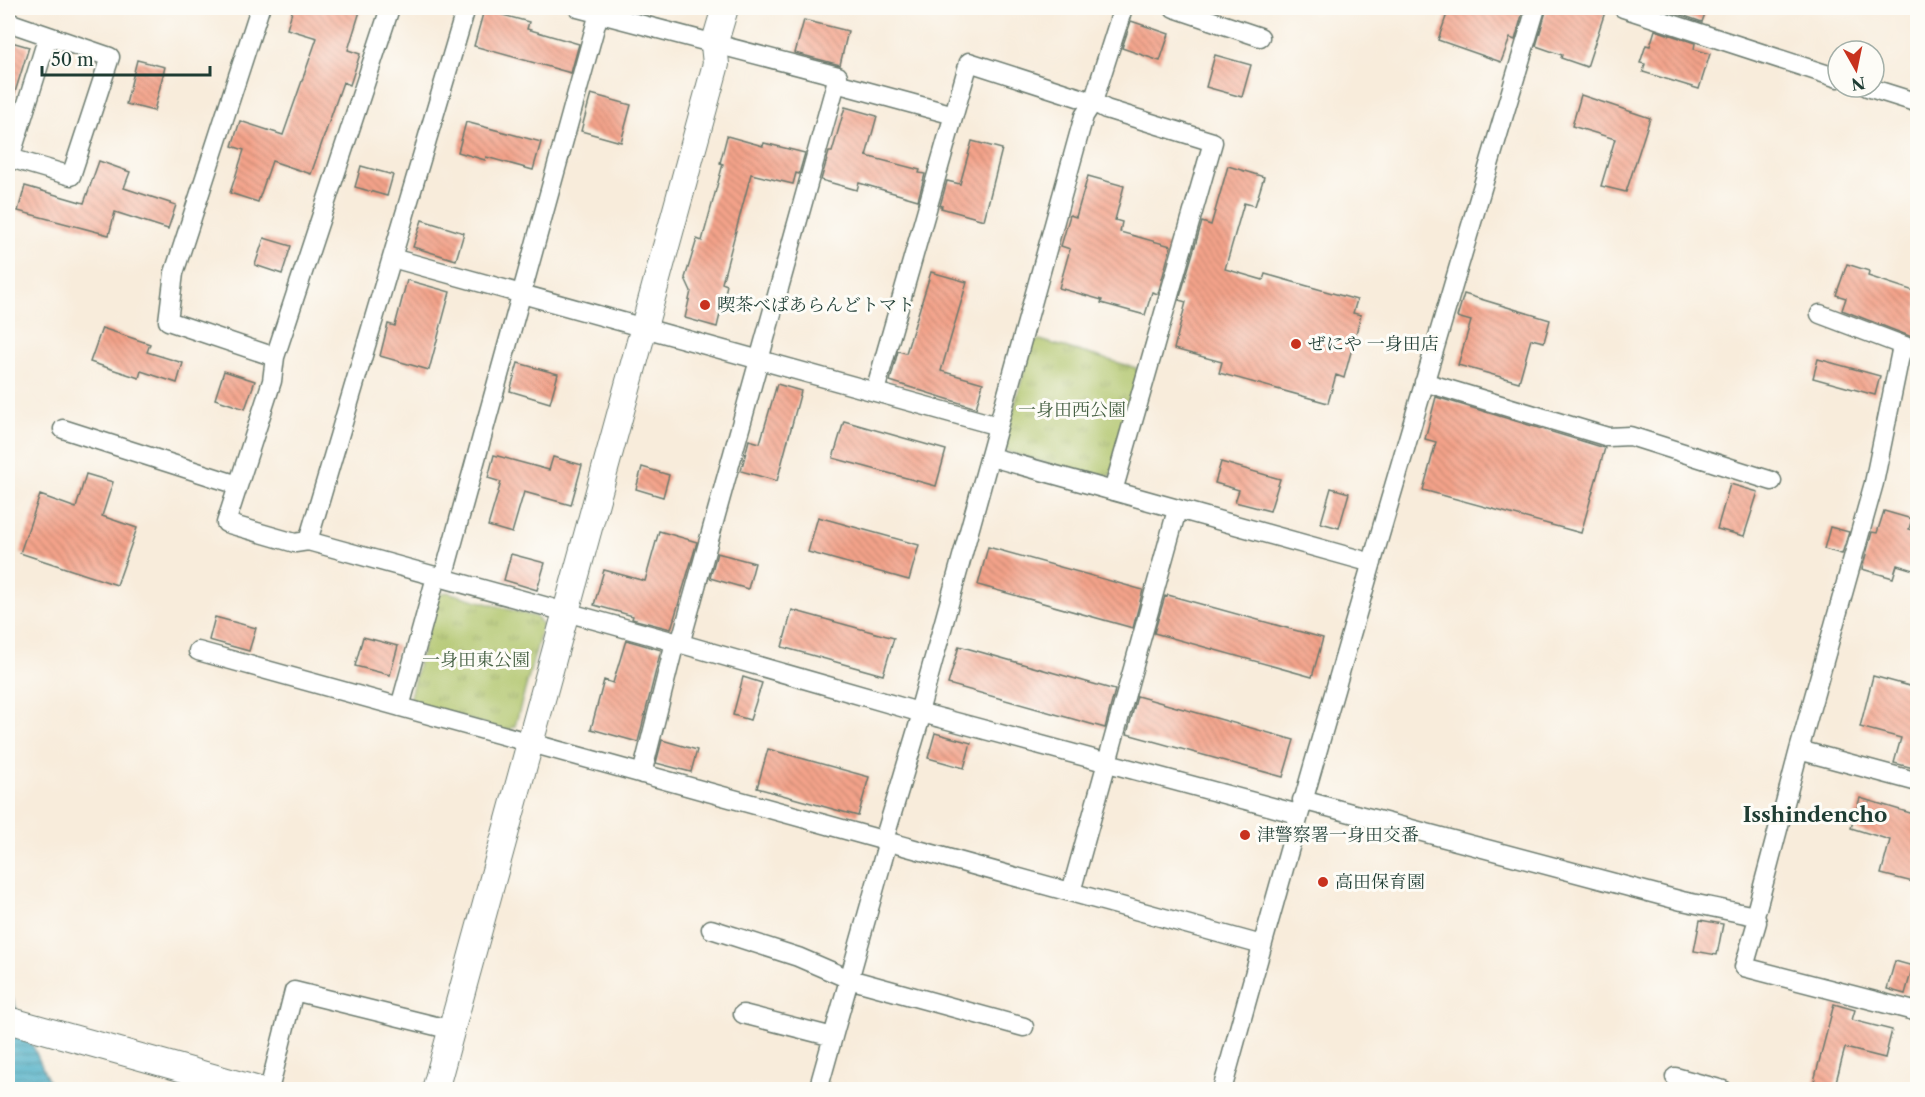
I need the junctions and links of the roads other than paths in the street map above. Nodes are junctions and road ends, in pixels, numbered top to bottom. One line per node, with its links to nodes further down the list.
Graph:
1 (260, 8): 26 (street)
2 (390, 8): 26 (street)
3 (466, 8): 21 (street)
4 (578, 8): 10 (street)
5 (725, 8): 14 (street)
6 (1123, 8): 18 (street)
7 (1174, 8): 13 (street)
8 (1536, 8): 28 (street)
9 (1623, 8): 15 (street)
10 (598, 14): 14 (street); 22 (street)
11 (8, 22): 12 (street)
12 (48, 36): 12 (street)
13 (1260, 37)
14 (714, 45): 16 (street); 24 (street)
15 (1826, 74)
16 (836, 83): 20 (street); 27 (street)
17 (1886, 93): 19 (street)
18 (1093, 102): 20 (street); 30 (street); 35 (street)
19 (1917, 103)
20 (954, 115): 29 (street)
21 (392, 258): 22 (street); 37 (street)
22 (521, 294): 24 (street); 39 (street)
23 (1820, 314): 25 (street)
24 (644, 328): 27 (street); 40 (street)
25 (1910, 349): 46 (street)
26 (275, 357): 34 (street)
27 (759, 360): 29 (street); 41 (street)
28 (1424, 382): 33 (street); 38 (street)
29 (874, 391): 30 (street)
30 (998, 426): 32 (street)
31 (63, 429): 34 (street)
32 (991, 457): 35 (street); 44 (street)
33 (1772, 481)
34 (238, 485): 37 (street)
35 (1113, 491): 36 (street)
36 (1177, 510): 38 (street); 47 (street)
37 (308, 541): 39 (street)
38 (1372, 563): 50 (street)
39 (439, 578): 40 (street); 43 (street)
40 (566, 613): 41 (street); 45 (street)
41 (678, 643): 44 (street); 48 (street)
42 (198, 651): 43 (street)
43 (400, 707): 45 (street)
44 (921, 712): 47 (street); 51 (street)
45 (530, 743): 48 (street); 61 (street)
46 (1799, 750): 49 (street); 53 (street)
47 (1108, 762): 50 (street); 52 (street)
48 (642, 774): 51 (street)
49 (1917, 782)
50 (1300, 807): 53 (street); 55 (street)
51 (886, 841): 52 (street); 56 (street)
52 (1071, 892): 55 (street)
53 (1755, 916): 57 (street)
54 (711, 929): 56 (street)
55 (1262, 945): 68 (street)
56 (849, 979): 60 (street); 62 (street)
57 (1917, 1012)
58 (743, 1014): 62 (street)
59 (8, 1020): 64 (street)
60 (1024, 1027)
61 (452, 1030): 65 (street); 66 (street)
62 (833, 1037): 67 (street)
63 (1675, 1077): 69 (street)
64 (259, 1089)
65 (269, 1089)
66 (435, 1089)
67 (818, 1089)
68 (1222, 1089)
69 (1723, 1089)

